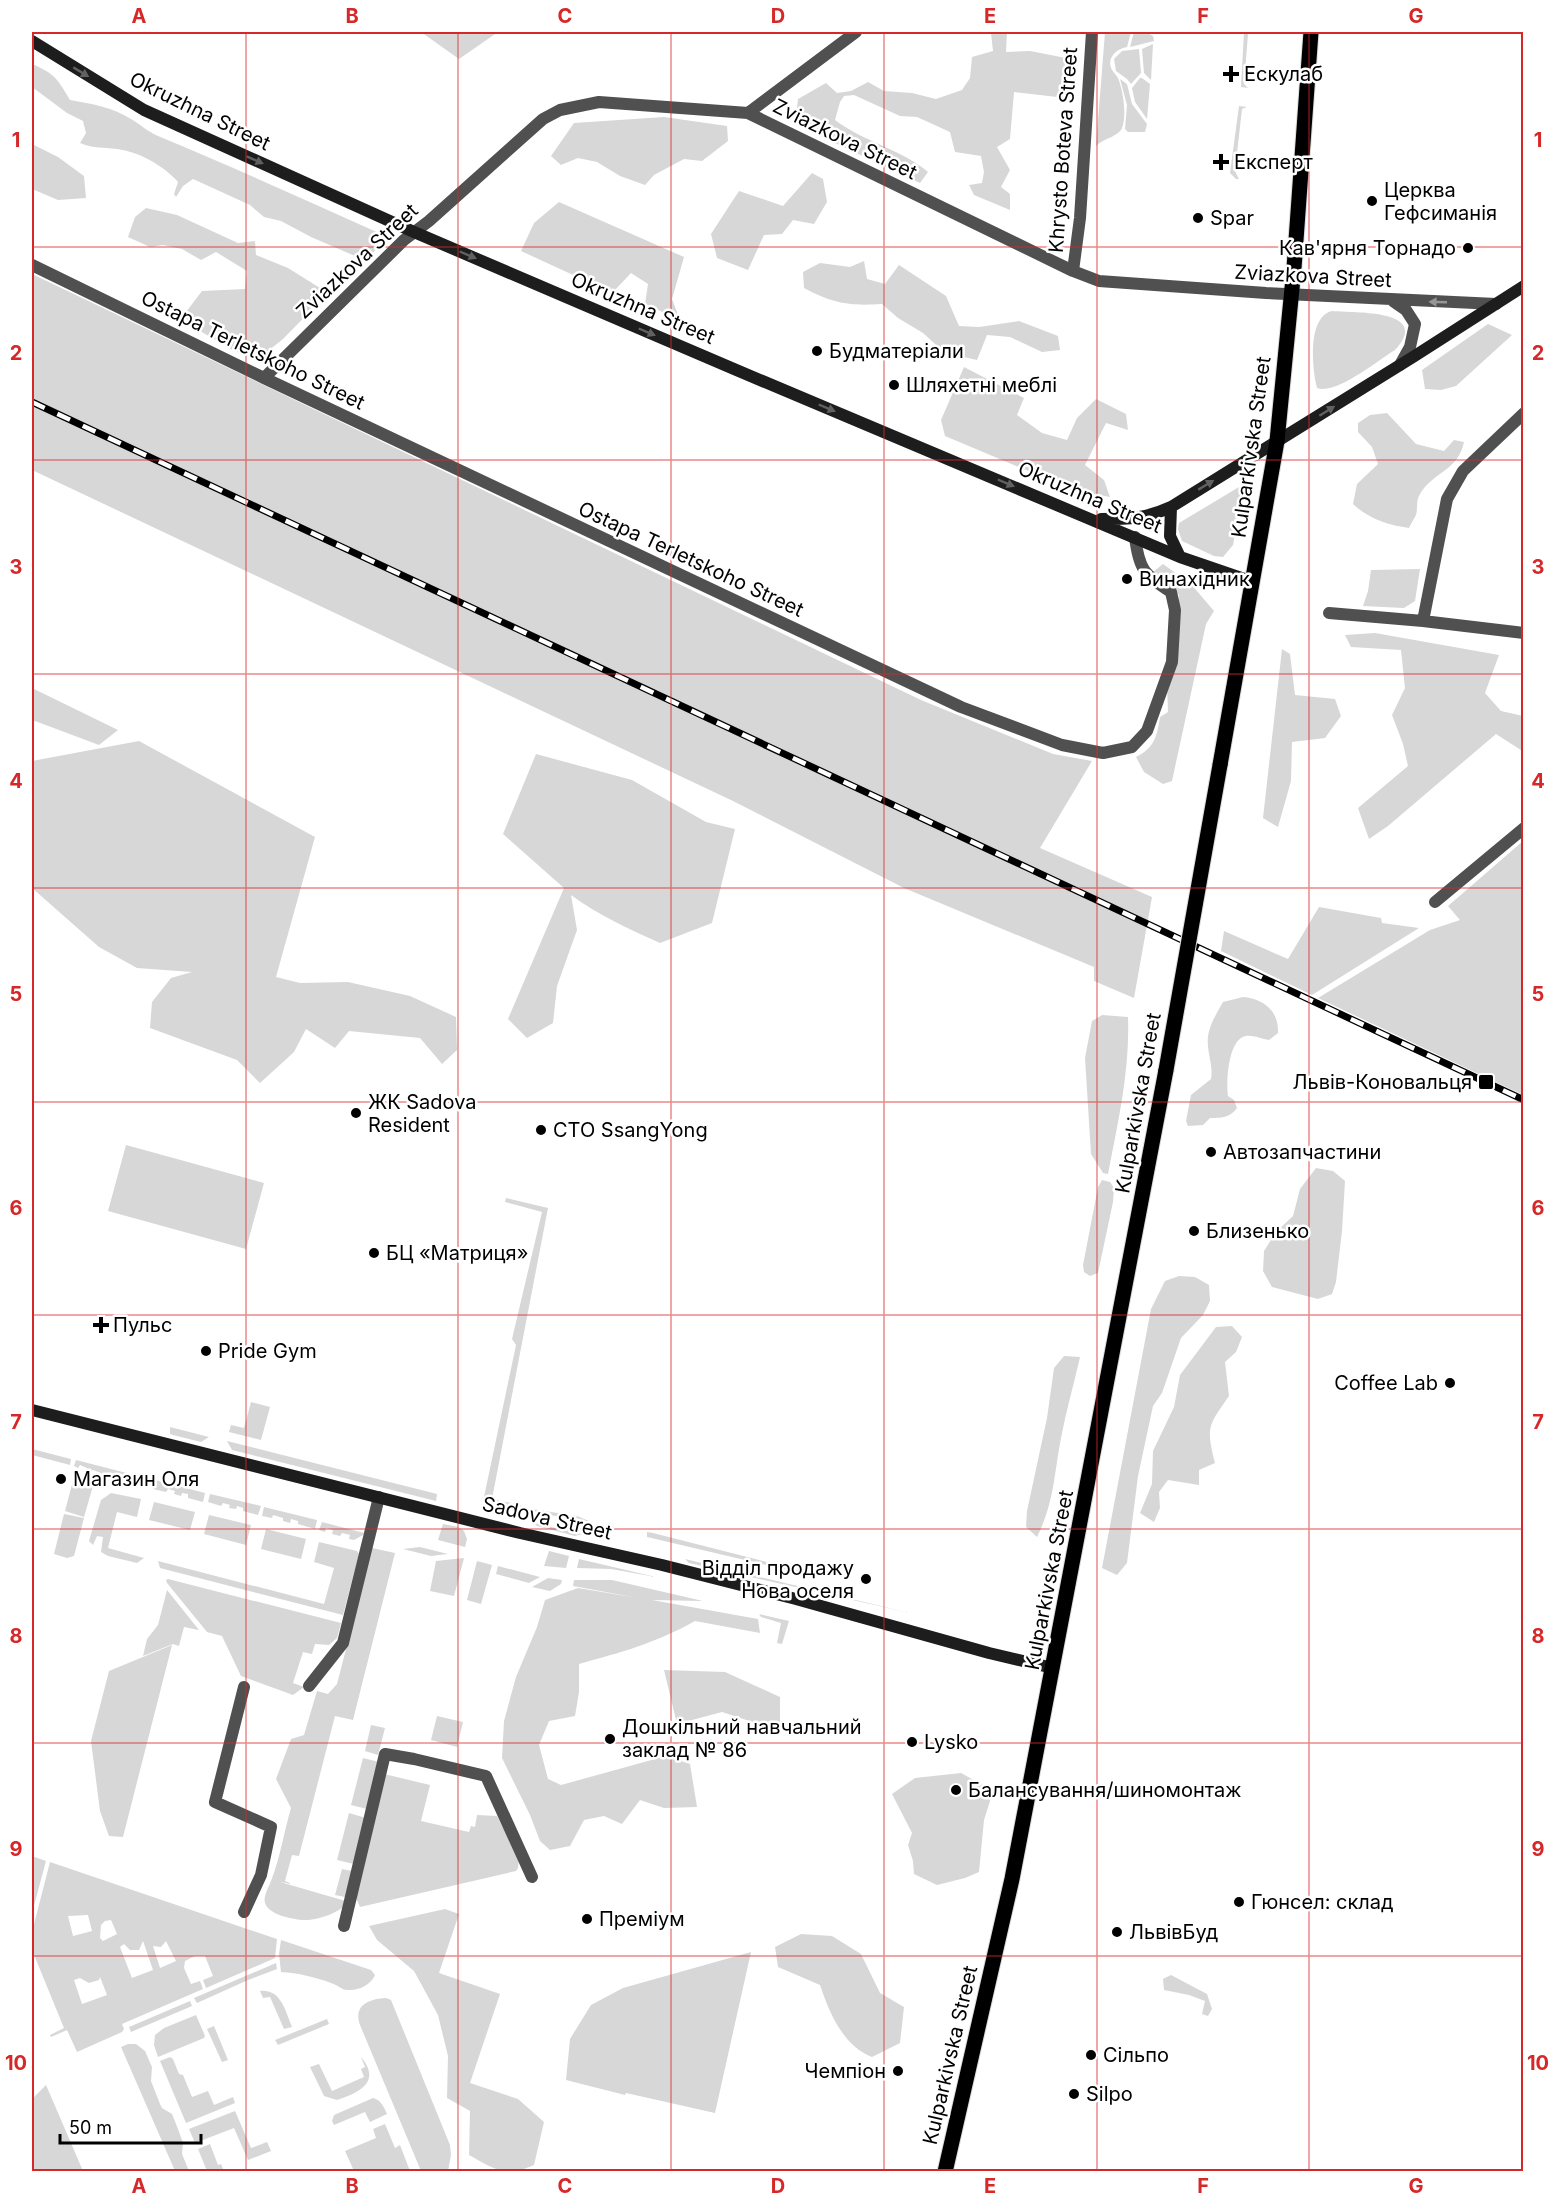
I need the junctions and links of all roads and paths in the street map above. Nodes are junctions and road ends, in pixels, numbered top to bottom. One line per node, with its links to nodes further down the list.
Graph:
1 (856, 32): 5 (street)
2 (1092, 32): 8 (street, Khrysto Boteva Street)
3 (1311, 32): 10 (main road, Kulparkivska Street)
4 (32, 41): 6 (main road, Okruzhna Street, one-way to 6)
5 (748, 114): 6 (street, Zviazkova Street); 8 (street, Zviazkova Street)
6 (414, 231): 14 (street, Zviazkova Street); 18 (main road, Okruzhna Street, one-way to 18)
7 (32, 265): 14 (street, Ostapa Terletskoho Street)
8 (1073, 272): 10 (street, Zviazkova Street)
9 (1524, 286): 12 (main road)
10 (1290, 294): 11 (street, Zviazkova Street); 16 (main road, Kulparkivska Street)
11 (1392, 300): 12 (street, Zviazkova Street, one-way to 11); 13 (street)
12 (1496, 304): 13 (main road)
13 (1400, 365): 16 (main road, one-way to 13)
14 (264, 378): 19 (street, Ostapa Terletskoho Street)
15 (1524, 413): 23 (street)
16 (1277, 441): 17 (main road, one-way to 16); 21 (main road, Kulparkivska Street)
17 (1171, 507): 18 (main road); 20 (main road)
18 (1093, 518): 19 (main road, Okruzhna Street)
19 (1135, 537): 20 (main road, Okruzhna Street)
20 (1180, 556): 21 (main road, Okruzhna Street)
21 (1253, 582): 29 (main road, Kulparkivska Street, bridge)
22 (1329, 613): 23 (street)
23 (1423, 621): 24 (street)
24 (1524, 633)
25 (1524, 828): 26 (street)
26 (1435, 902)
27 (32, 1410): 28 (main road, Sadova Street)
28 (379, 1497): 29 (main road, Sadova Street); 30 (street)
29 (1053, 1668): 35 (main road, Kulparkivska Street)
30 (309, 1686)
31 (244, 1687): 33 (street)
32 (532, 1877): 34 (street)
33 (244, 1912)
34 (344, 1926)
35 (945, 2172)

